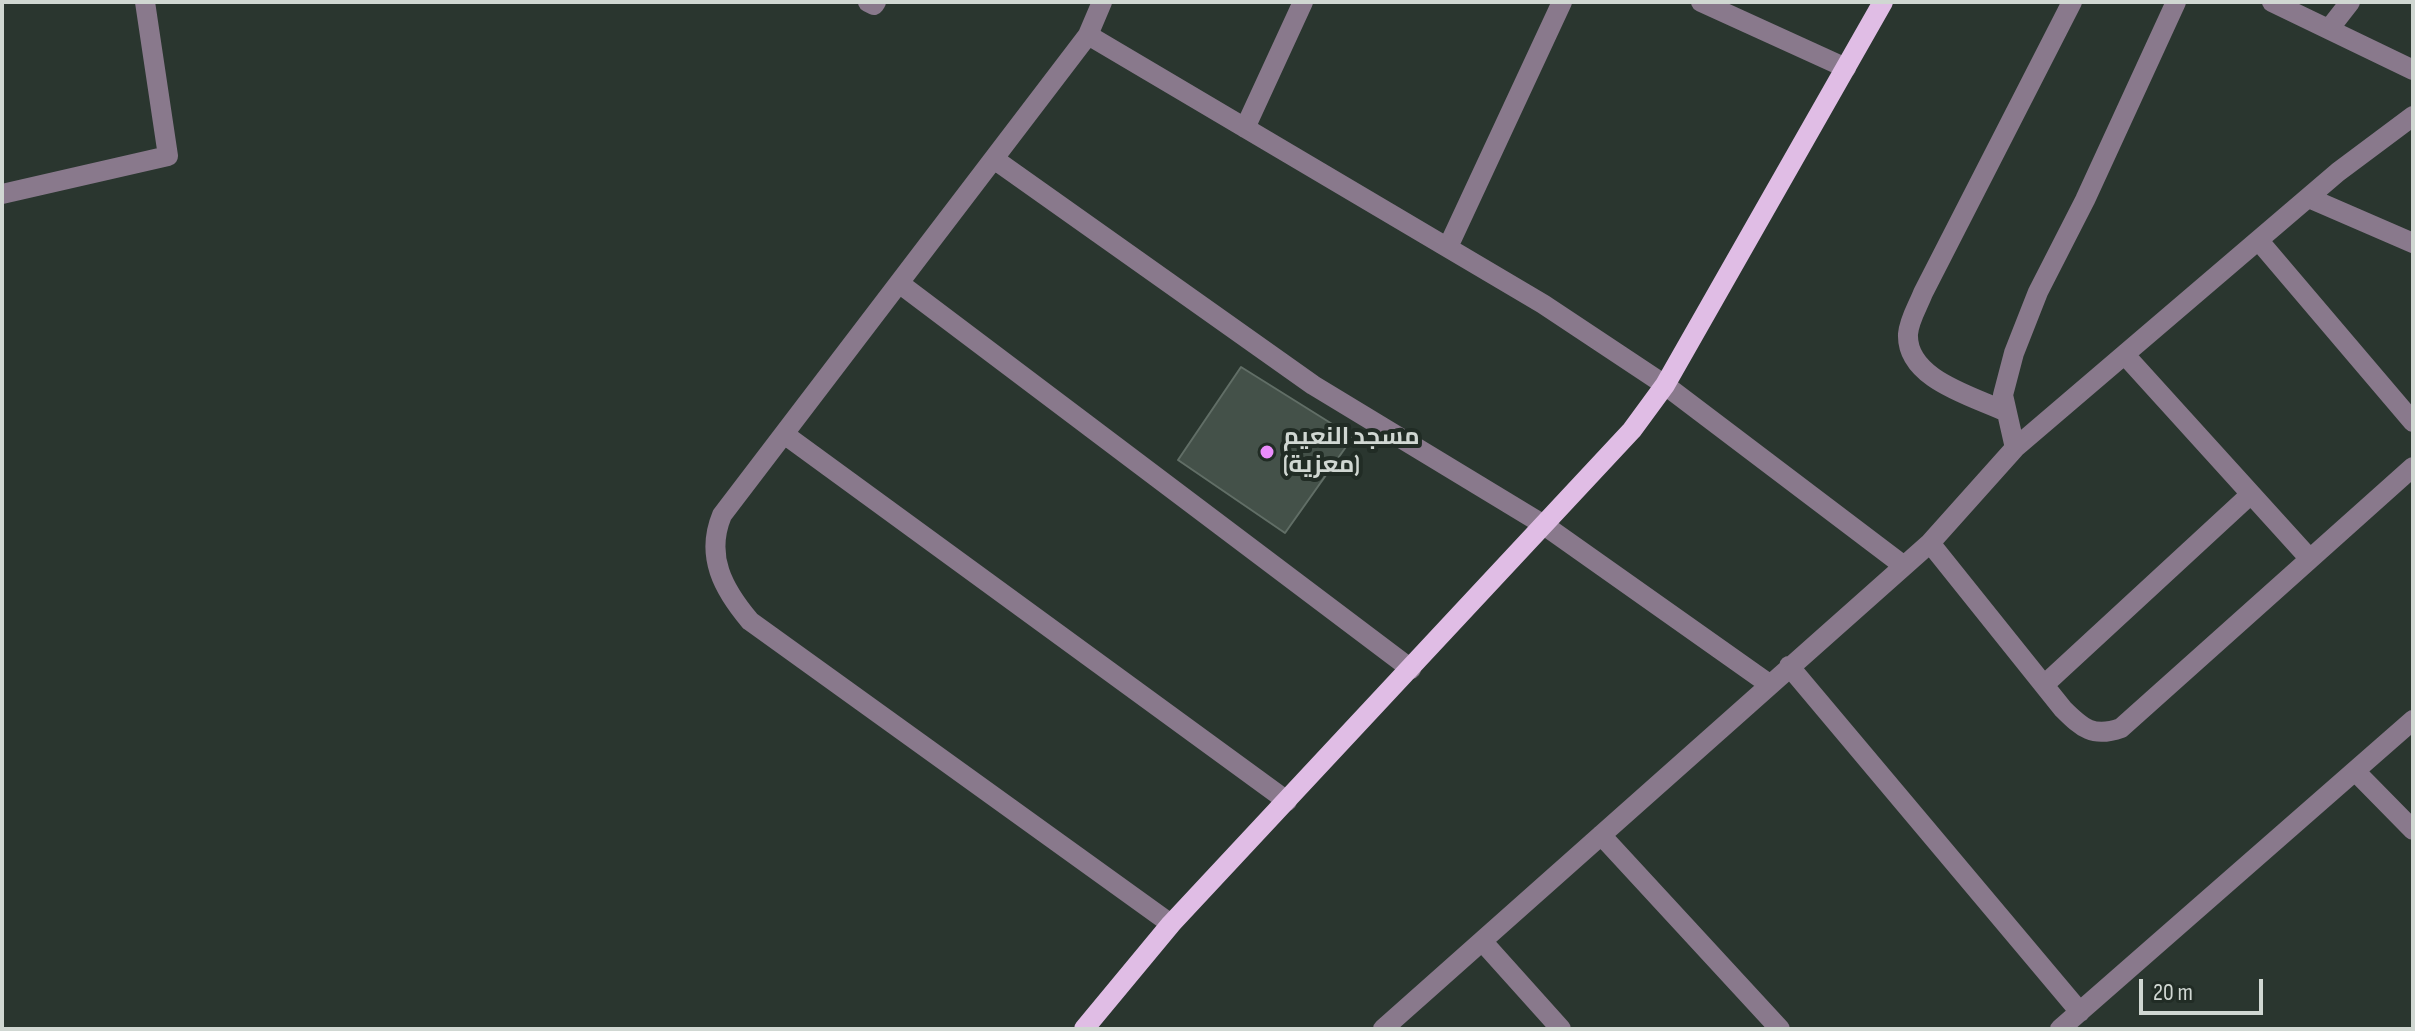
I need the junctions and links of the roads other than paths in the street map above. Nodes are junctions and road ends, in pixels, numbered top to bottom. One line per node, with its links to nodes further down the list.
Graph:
1 (145, 2): 20 (street)
2 (868, 2): 3 (street)
3 (876, 2)
4 (1102, 2): 14 (street)
5 (1303, 2): 18 (street)
6 (1562, 2): 24 (street)
7 (1701, 2): 15 (street)
8 (1883, 2): 15 (main road)
9 (2072, 2): 28 (street)
10 (2176, 2): 28 (street)
11 (2272, 2): 13 (street)
12 (2350, 2): 13 (street)
13 (2329, 29): 16 (street)
14 (1088, 35): 18 (street); 19 (street)
15 (1846, 68): 27 (main road)
16 (2413, 70)
17 (2413, 116): 21 (street)
18 (1245, 128): 24 (street)
19 (994, 159): 25 (street); 34 (street)
20 (3, 189)
21 (2309, 198): 22 (street); 23 (street)
22 (2259, 241): 26 (street); 29 (street)
23 (2413, 243)
24 (1448, 247): 27 (street)
25 (899, 283): 30 (street); 39 (street)
26 (2125, 355): 31 (street); 33 (street)
27 (1665, 385): 34 (main road); 37 (street)
28 (2004, 411): 31 (street)
29 (2413, 422)
30 (784, 434): 44 (street); 47 (street)
31 (2015, 448): 35 (street)
32 (2413, 467): 36 (street)
33 (2251, 494): 36 (street); 41 (street)
34 (1544, 525): 39 (main road); 40 (street)
35 (1930, 543): 37 (street); 41 (street)
36 (2310, 559): 41 (street)
37 (1904, 566): 38 (street)
38 (1789, 666): 40 (street); 49 (street)
39 (1411, 669): 44 (main road)
40 (1769, 684): 46 (street)
41 (2044, 685)
42 (2413, 720): 43 (street)
43 (2355, 771): 45 (street); 49 (street)
44 (1287, 801): 47 (main road)
45 (2413, 830)
46 (1601, 835): 48 (street); 53 (street)
47 (1171, 924): 50 (main road)
48 (1482, 941): 51 (street); 52 (street)
49 (2080, 1012): 54 (street)
50 (1084, 1029)
51 (1383, 1029)
52 (1561, 1029)
53 (1780, 1029)
54 (2060, 1029)

